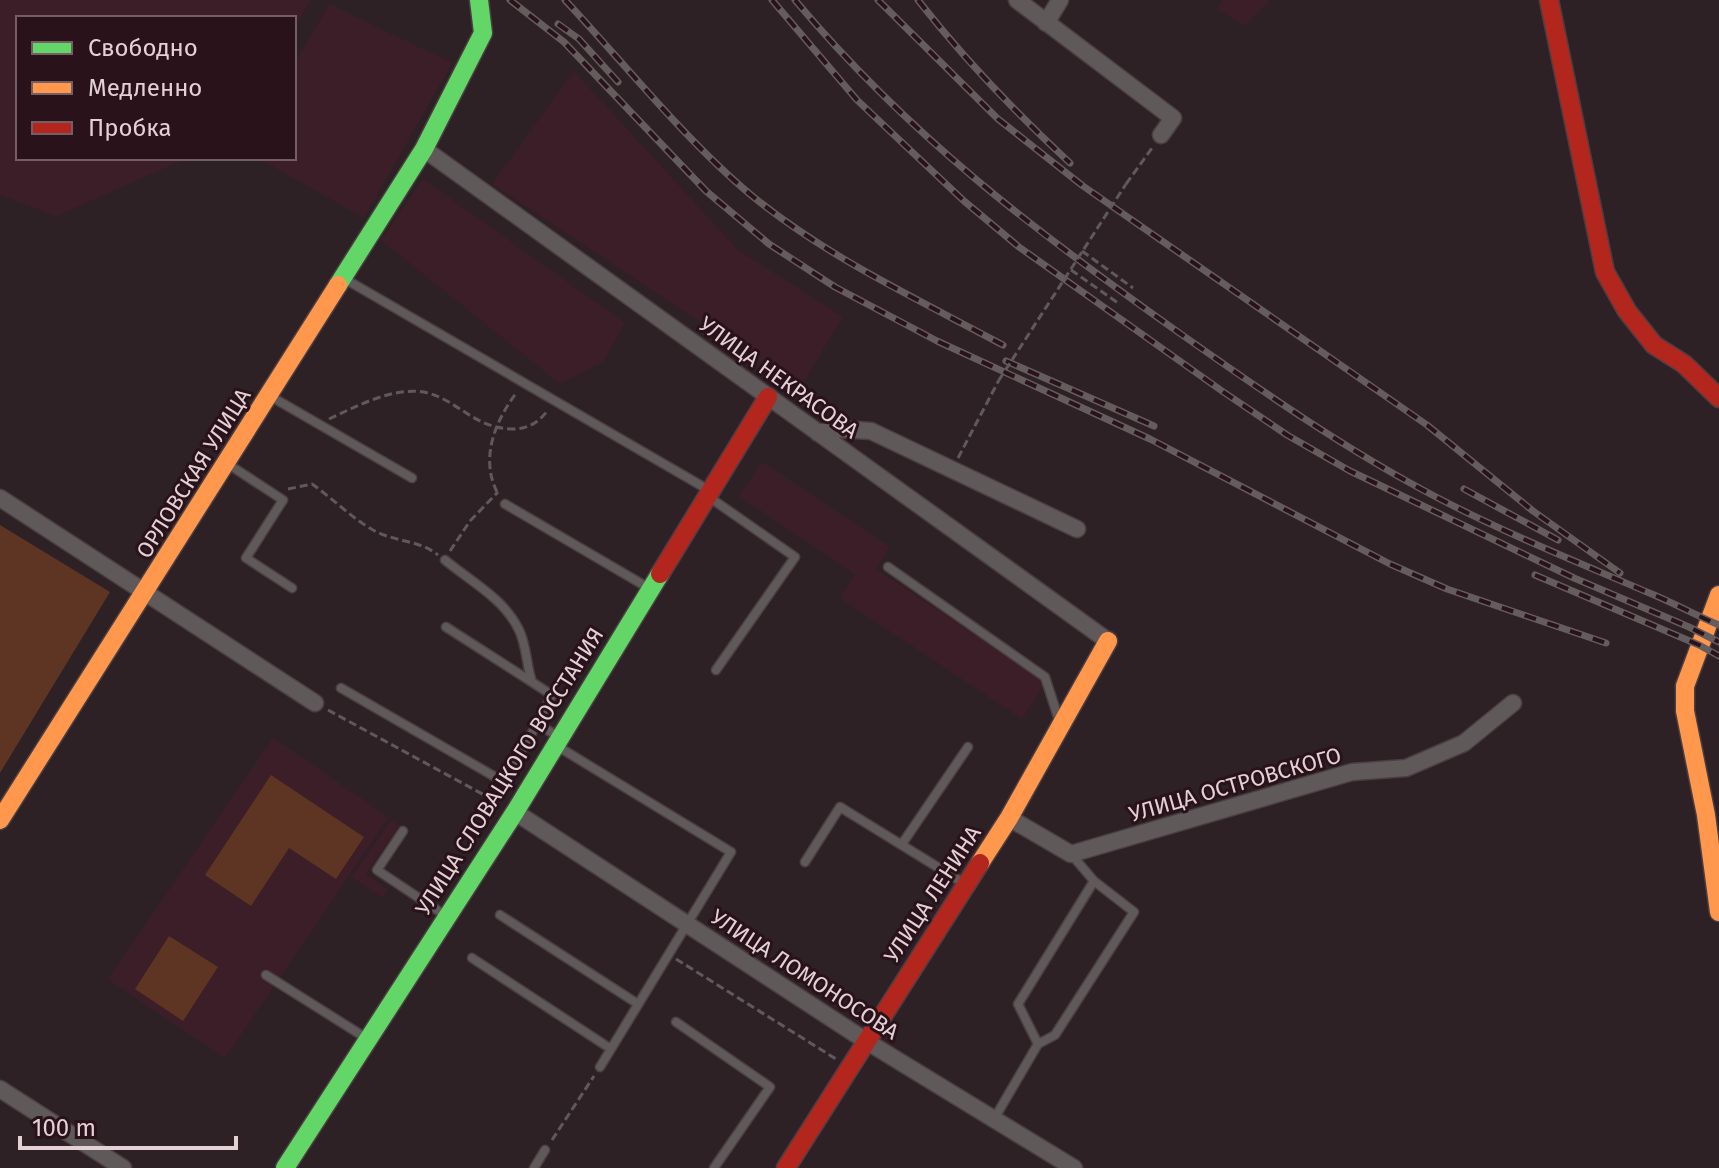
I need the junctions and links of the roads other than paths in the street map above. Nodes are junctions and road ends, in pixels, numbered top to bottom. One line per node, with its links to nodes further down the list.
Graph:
1 (479, 0): 7 (street, ОРЛОВСКАЯ УЛИЦА)
2 (1017, 0): 5 (street)
3 (1060, 0): 5 (street)
4 (1549, 0): 11 (street)
5 (1046, 23): 6 (street)
6 (1161, 135)
7 (424, 149): 8 (street, ОРЛОВСКАЯ УЛИЦА); 10 (street, УЛИЦА НЕКРАСОВА)
8 (343, 278): 9 (street, ОРЛОВСКАЯ УЛИЦА); 15 (lane)
9 (270, 395): 13 (street, ОРЛОВСКАЯ УЛИЦА); 14 (lane)
10 (768, 397): 12 (street, УЛИЦА НЕКРАСОВА); 15 (street, УЛИЦА СЛОВАЦКОГО ВОССТАНИЯ)
11 (1719, 398)
12 (818, 433): 18 (street); 26 (street, УЛИЦА НЕКРАСОВА)
13 (227, 463): 21 (lane); 23 (street, ОРЛОВСКАЯ УЛИЦА)
14 (412, 478)
15 (709, 494): 22 (street, УЛИЦА СЛОВАЦКОГО ВОССТАНИЯ); 27 (lane)
16 (0, 498): 23 (street)
17 (505, 504): 22 (lane)
18 (1077, 529)
19 (445, 560): 28 (lane)
20 (888, 567): 33 (lane)
21 (292, 588)
22 (651, 589): 34 (street, УЛИЦА СЛОВАЦКОГО ВОССТАНИЯ)
23 (145, 594): 30 (street); 38 (street, ОРЛОВСКАЯ УЛИЦА)
24 (1719, 595): 45 (street)
25 (446, 627): 28 (lane)
26 (1108, 641): 33 (street, УЛИЦА ЛЕНИНА)
27 (716, 670)
28 (533, 683): 32 (lane)
29 (341, 688): 32 (lane)
30 (315, 703)
31 (1513, 703): 41 (street, УЛИЦА ОСТРОВСКОГО)
32 (537, 724): 34 (lane)
33 (1061, 725): 37 (street, УЛИЦА ЛЕНИНА)
34 (558, 741): 36 (street, УЛИЦА СЛОВАЦКОГО ВОССТАНИЯ); 48 (lane)
35 (968, 747): 40 (lane)
36 (515, 812): 47 (street, УЛИЦА СЛОВАЦКОГО ВОССТАНИЯ); 48 (street, УЛИЦА ЛОМОНОСОВА)
37 (1009, 818): 41 (street); 44 (street, УЛИЦА ЛЕНИНА)
38 (0, 820)
39 (403, 831): 47 (lane)
40 (902, 844): 42 (lane); 44 (lane)
41 (1071, 854): 43 (lane)
42 (805, 862)
43 (1094, 881): 55 (lane); 55 (lane)
44 (966, 884): 54 (street, УЛИЦА ЛЕНИНА)
45 (1719, 912)
46 (500, 915): 51 (lane)
47 (447, 916): 53 (street, УЛИЦА СЛОВАЦКОГО ВОССТАНИЯ)
48 (687, 924): 51 (lane); 54 (street, УЛИЦА ЛОМОНОСОВА)
49 (472, 958): 56 (lane)
50 (266, 975): 53 (lane)
51 (638, 1004): 56 (lane)
52 (676, 1022): 64 (lane)
53 (367, 1038): 62 (street, УЛИЦА СЛОВАЦКОГО ВОССТАНИЯ)
54 (866, 1041): 59 (street, УЛИЦА ЛОМОНОСОВА); 65 (street, УЛИЦА ЛЕНИНА)
55 (1038, 1044): 59 (lane)
56 (611, 1049): 57 (lane)
57 (600, 1067)
58 (0, 1089): 61 (street)
59 (994, 1119): 66 (street, УЛИЦА ЛОМОНОСОВА)
60 (545, 1150): 63 (lane)
61 (123, 1168)
62 (285, 1168)
63 (534, 1168)
64 (714, 1168)
65 (786, 1168)
66 (1074, 1168)

